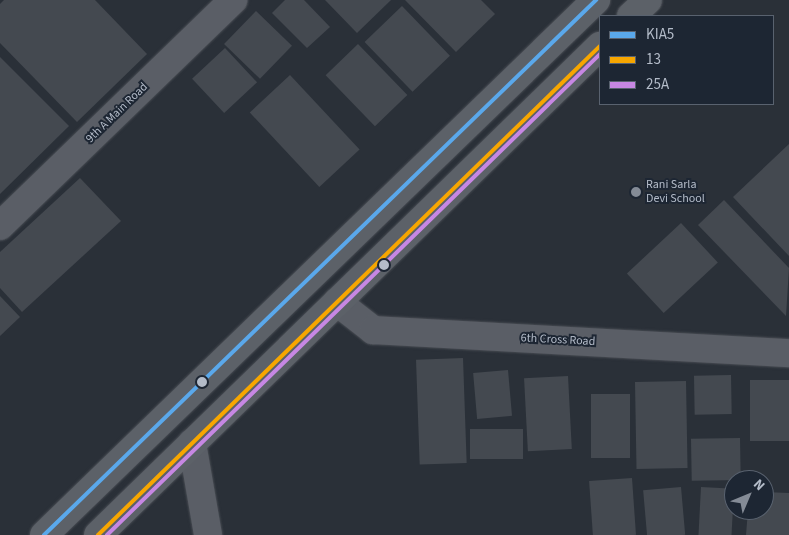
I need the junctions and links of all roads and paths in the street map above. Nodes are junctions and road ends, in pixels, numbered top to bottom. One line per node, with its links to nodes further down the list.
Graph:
1 (233, 0): 4 (street, 9th A Main Road)
2 (596, 0): 8 (main road)
3 (599, 47): 5 (main road)
4 (0, 226)
5 (337, 302): 6 (street, 6th Cross Road); 7 (main road)
6 (789, 353)
7 (192, 443): 9 (main road); 10 (street)
8 (44, 535)
9 (98, 535)
10 (208, 535)

